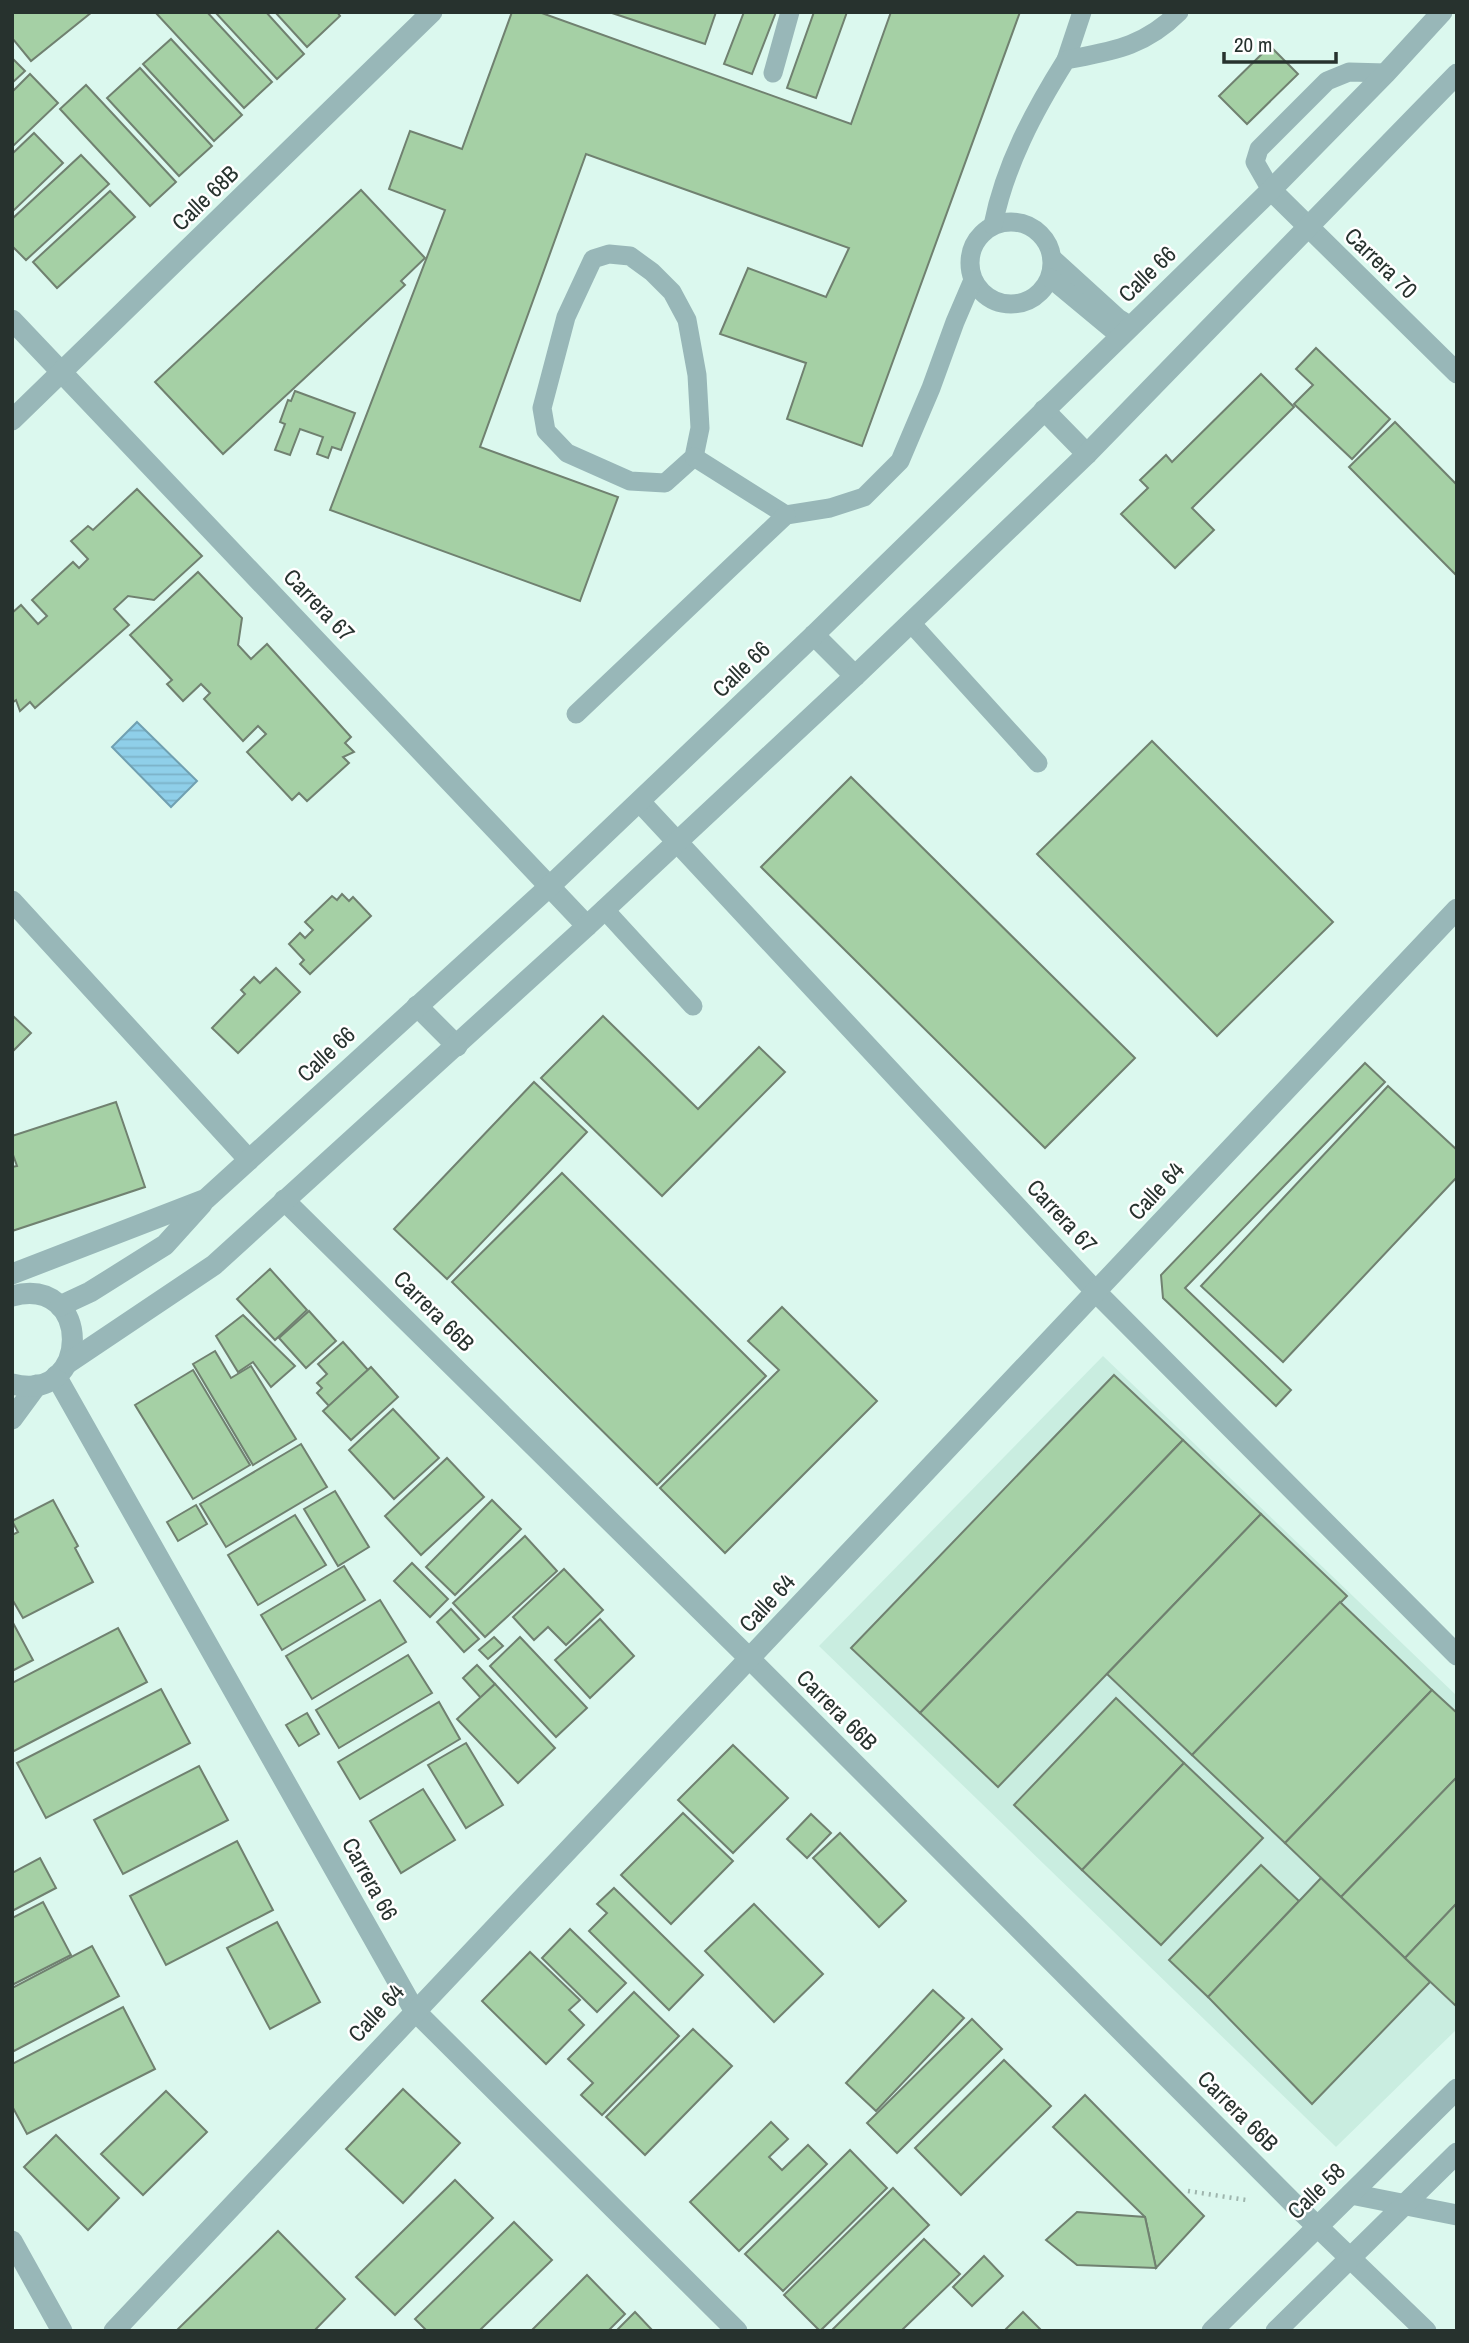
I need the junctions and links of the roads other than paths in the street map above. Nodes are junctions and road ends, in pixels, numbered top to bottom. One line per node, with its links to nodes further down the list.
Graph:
1 (432, 12): 18 (street, Calle 68B)
2 (790, 12): 7 (lane)
3 (1082, 12): 6 (lane)
4 (1179, 12): 6 (lane)
5 (1441, 12): 8 (street, Calle 66)
6 (1066, 60): 11 (lane)
7 (773, 73)
8 (1386, 73): 10 (street, Calle 66); 10 (lane)
9 (1457, 74): 12 (street)
10 (1271, 190): 12 (street, Carrera 70); 17 (street, Calle 66)
11 (993, 225): 13 (lane); 14 (lane)
12 (1308, 229): 19 (street, Carrera 70); 22 (street)
13 (1052, 258): 15 (lane); 17 (lane)
14 (973, 280): 15 (lane); 24 (lane)
15 (1047, 283): 17 (lane)
16 (12, 320): 18 (street, Carrera 67)
17 (1121, 336): 20 (street, Calle 66)
18 (62, 373): 21 (street, Calle 68B); 32 (street, Carrera 67)
19 (1457, 373)
20 (1045, 410): 22 (street); 26 (street, Calle 66)
21 (12, 419)
22 (1087, 454): 25 (street)
23 (694, 457): 23 (lane); 24 (lane)
24 (786, 515): 28 (lane)
25 (911, 623): 27 (street); 29 (lane)
26 (814, 635): 27 (street); 30 (street, Calle 66)
27 (855, 676): 31 (street)
28 (576, 714)
29 (1038, 763)
30 (640, 802): 31 (street, Carrera 67); 32 (street, Calle 66)
31 (676, 842): 34 (street); 44 (street, Carrera 67)
32 (550, 886): 36 (street, Carrera 67); 37 (street, Calle 66)
33 (12, 901): 40 (street)
34 (604, 909): 36 (street); 38 (lane)
35 (1457, 909): 44 (street, Calle 64)
36 (587, 926): 39 (street)
37 (417, 1006): 39 (street); 40 (street, Calle 66)
38 (693, 1006)
39 (457, 1046): 42 (street)
40 (249, 1160): 41 (street, Calle 66)
41 (205, 1199): 43 (street, Calle 66); 46 (street)
42 (284, 1200): 47 (street); 51 (street, Carrera 66B)
43 (12, 1274)
44 (1097, 1293): 50 (street, Carrera 67); 51 (street, Calle 64)
45 (12, 1296): 46 (street)
46 (60, 1306): 47 (street)
47 (54, 1375): 48 (street); 49 (street); 52 (street, Carrera 66)
48 (12, 1384)
49 (12, 1419)
50 (1457, 1655)
51 (750, 1659): 52 (street, Calle 64); 58 (street, Carrera 66B)
52 (414, 2010): 62 (street, Calle 64); 63 (street, Carrera 66)
53 (1457, 2090): 55 (street, Calle 58)
54 (1457, 2153): 56 (street)
55 (1351, 2194): 56 (street); 58 (street, Calle 58)
56 (1404, 2206): 57 (street); 60 (street)
57 (1457, 2215)
58 (1317, 2227): 60 (street, Carrera 66B); 64 (street, Calle 58)
59 (12, 2241): 61 (street)
60 (1350, 2259): 65 (street); 66 (street)
61 (62, 2331)
62 (114, 2331)
63 (737, 2331)
64 (1212, 2331)
65 (1276, 2331)
66 (1426, 2331)

